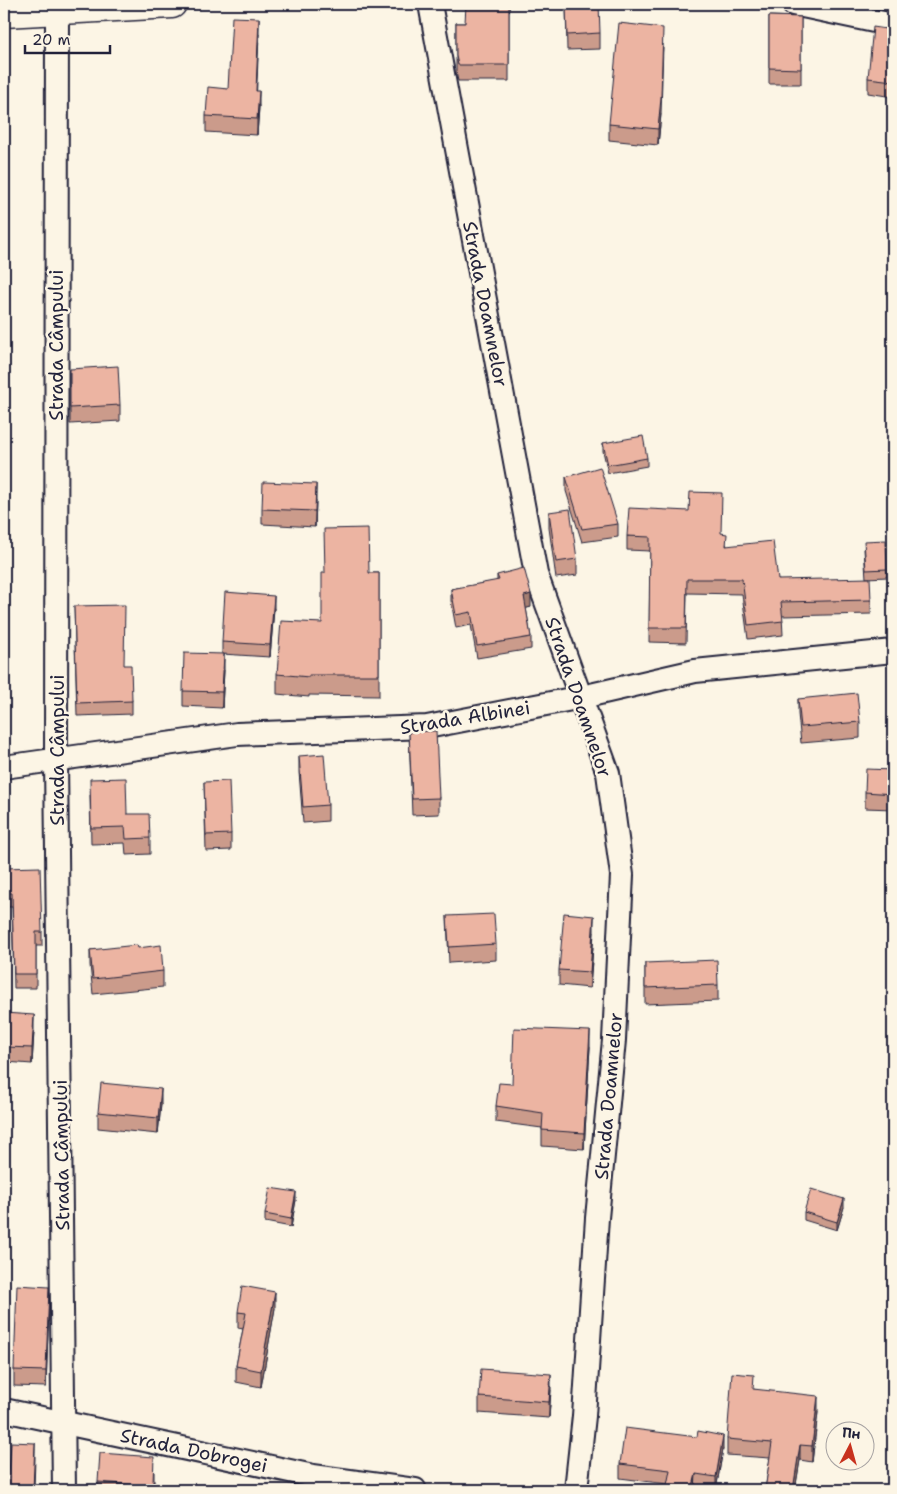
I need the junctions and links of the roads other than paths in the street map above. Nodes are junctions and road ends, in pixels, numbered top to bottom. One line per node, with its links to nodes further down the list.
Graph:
1 (172, 4): 4 (main road)
2 (430, 4): 8 (street, Strada Doamnelor)
3 (794, 4): 6 (street)
4 (57, 10): 5 (main road); 9 (street, Strada Câmpului)
5 (4, 14)
6 (893, 25)
7 (893, 651): 8 (street, Strada Albinei)
8 (582, 697): 9 (street, Strada Albinei); 15 (street, Strada Doamnelor)
9 (56, 760): 10 (street, Strada Albinei); 12 (street, Strada Câmpului)
10 (4, 767)
11 (4, 1410): 12 (street, Strada Dobrogei)
12 (64, 1422): 13 (street, Strada Câmpului); 14 (street, Strada Dobrogei)
13 (64, 1490)
14 (415, 1490)
15 (576, 1490)

